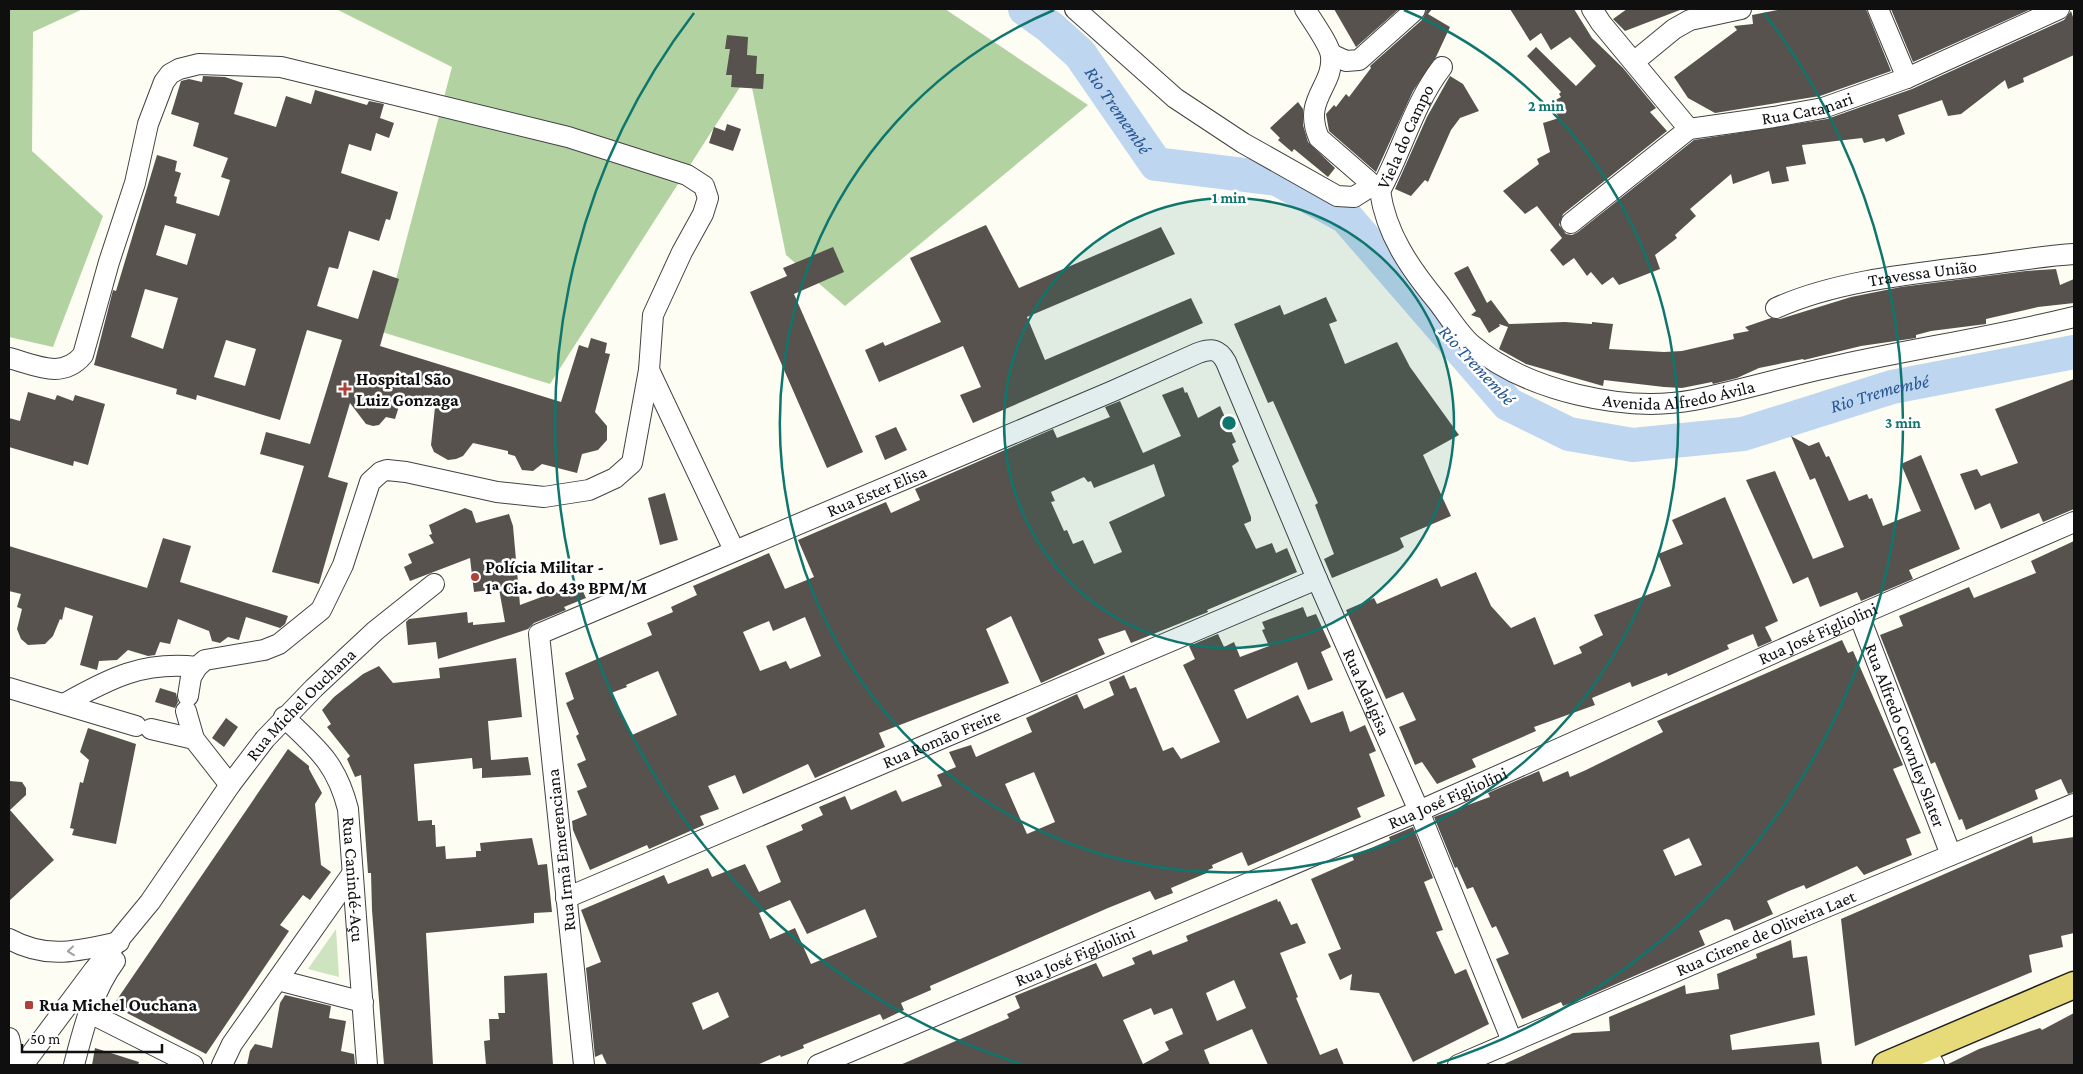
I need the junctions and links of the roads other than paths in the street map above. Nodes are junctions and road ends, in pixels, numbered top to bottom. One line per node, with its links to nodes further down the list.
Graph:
1 (1074, 9): 13 (street)
2 (1305, 9): 8 (street)
3 (1592, 9): 9 (street)
4 (1741, 9): 9 (street)
5 (1878, 9): 11 (street)
6 (2059, 9): 11 (street, Rua Catanari)
7 (1415, 10): 8 (street)
8 (1332, 54): 13 (street, Viela do Campo)
9 (1635, 62): 12 (street)
10 (1442, 67): 13 (street, Viela do Campo)
11 (1907, 78): 12 (street, Rua Catanari)
12 (1689, 129): 14 (street)
13 (1376, 188): 17 (street, Avenida Alfredo Ávila)
14 (1571, 223)
15 (2074, 254): 16 (street, Travessa União)
16 (1776, 308)
17 (2074, 317)
18 (1215, 350): 22 (street, Rua Ester Elisa); 23 (street, Rua Adalgisa)
19 (9, 358): 20 (street)
20 (649, 370): 22 (street); 27 (street)
21 (2074, 522): 25 (street, Rua José Figliolini)
22 (734, 550): 26 (street, Rua Ester Elisa)
23 (1317, 579): 34 (street, Rua Adalgisa); 37 (street, Rua Romão Freire)
24 (434, 584): 30 (street, Rua Michel Ouchana)
25 (1859, 615): 34 (street, Rua José Figliolini); 35 (street, Rua Alfredo Cownley Slater)
26 (539, 634): 37 (street, Rua Irmã Emerenciana)
27 (197, 667): 29 (street); 31 (street)
28 (9, 688): 29 (street)
29 (64, 704): 31 (street)
30 (284, 718): 32 (street, Rua Michel Ouchana); 36 (street, Rua Canindé-Açu)
31 (194, 739): 32 (street)
32 (230, 785): 39 (street, Rua Michel Ouchana)
33 (2074, 804): 35 (street, Rua Cirene de Oliveira Laet)
34 (1419, 811): 45 (street, Rua Adalgisa); 54 (street, Rua José Figliolini)
35 (1951, 855): 45 (street, Rua Cirene de Oliveira Laet)
36 (352, 874): 40 (street); 42 (street, Rua Canindé-Açu)
37 (566, 898): 53 (street, Rua Irmã Emerenciana)
38 (9, 939): 39 (street, one-way to 38)
39 (118, 942): 43 (street, Rua Michel Ouchana); 48 (street, Rua Michel Ouchana)
40 (278, 980): 42 (street); 51 (street)
41 (2074, 985): 46 (main road)
42 (363, 1002): 52 (street, Rua Canindé-Açu)
43 (90, 1013): 49 (street, Rua Michel Ouchana); 50 (street)
44 (9, 1038): 47 (street)
45 (1512, 1041): 55 (street, Rua Cirene de Oliveira Laet)
46 (1930, 1057): 56 (main road)
47 (15, 1065)
48 (23, 1065)
49 (74, 1065)
50 (193, 1065)
51 (222, 1065)
52 (367, 1065)
53 (584, 1065)
54 (818, 1065)
55 (1458, 1065)
56 (1886, 1065)

